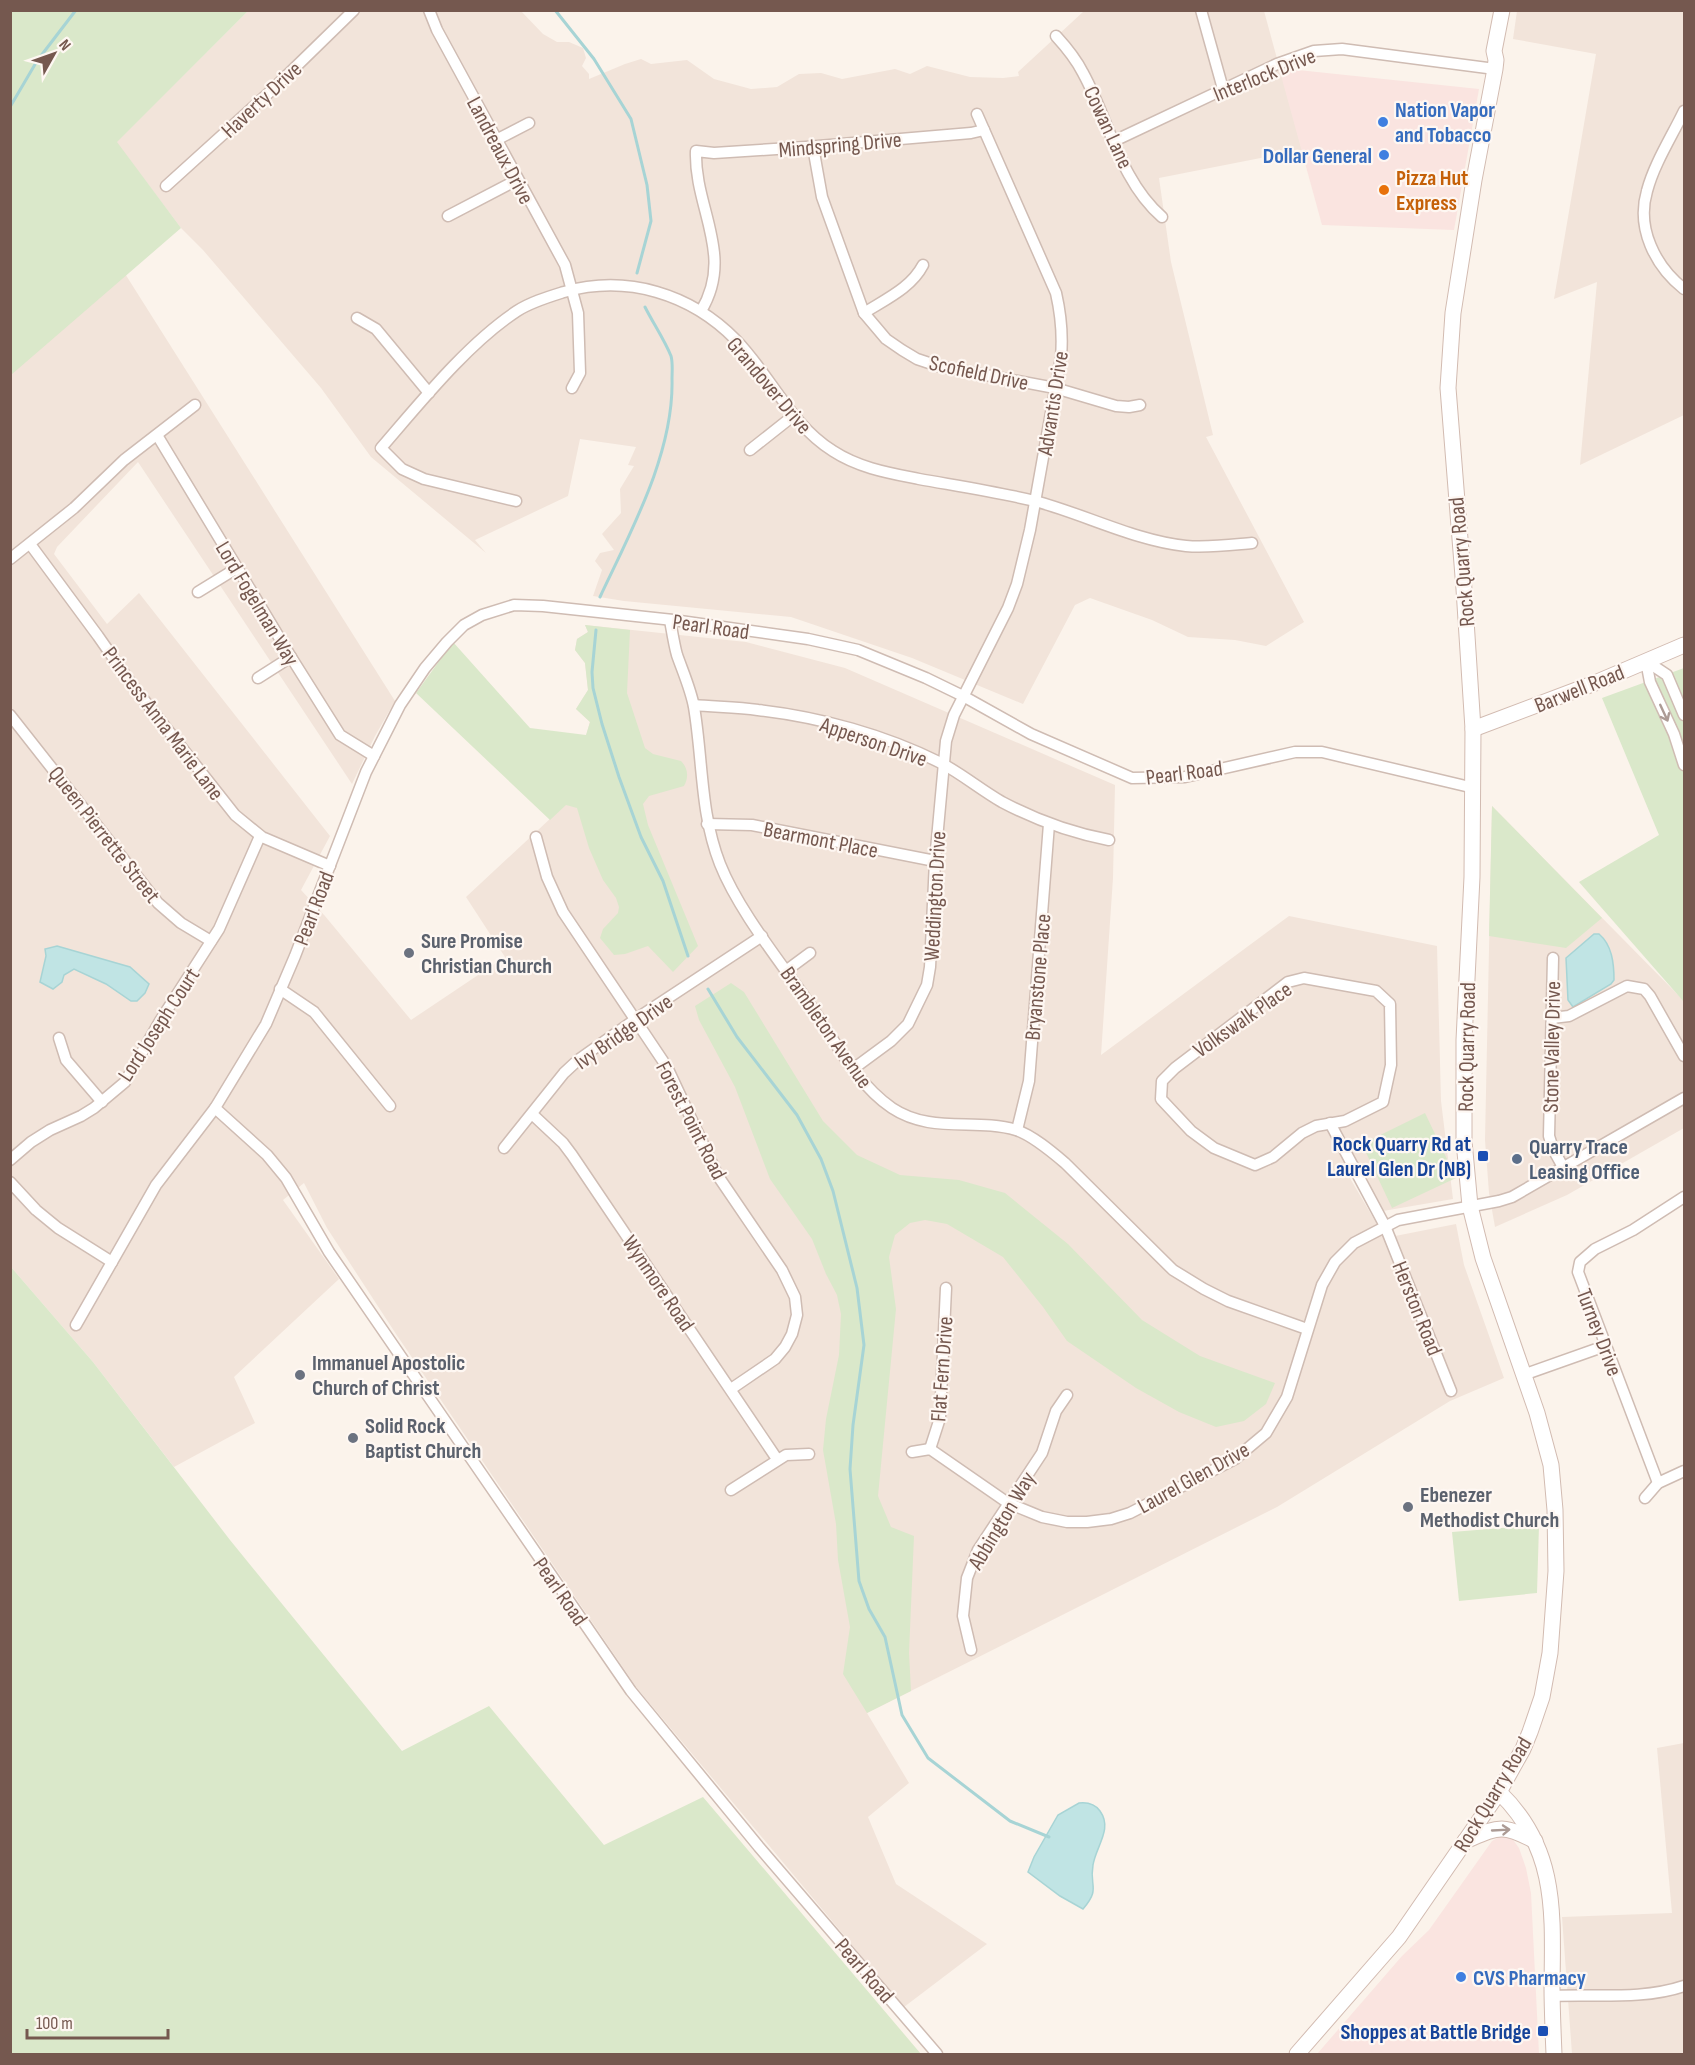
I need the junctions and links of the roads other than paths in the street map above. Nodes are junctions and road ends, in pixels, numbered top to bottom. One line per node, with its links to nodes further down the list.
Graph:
1 (354, 10): 17 (street, Haverty Drive)
2 (429, 10): 13 (street, Landreaux Drive)
3 (1201, 10): 8 (street)
4 (1502, 10): 7 (main road, Rock Quarry Road)
5 (1511, 10): 7 (main road, Rock Quarry Road)
6 (1056, 36): 14 (street, Cowan Lane)
7 (1496, 64): 8 (street, Interlock Drive); 50 (main road, Rock Quarry Road)
8 (1223, 89): 14 (street, Interlock Drive)
9 (976, 114): 12 (street, Advantis Drive)
10 (1683, 117): 21 (street)
11 (529, 123): 13 (street)
12 (984, 130): 15 (street, Mindspring Drive); 27 (street, Advantis Drive)
13 (496, 140): 16 (street, Landreaux Drive)
14 (1114, 141): 19 (street, Cowan Lane)
15 (813, 147): 23 (street, Mindspring Drive); 24 (street, Scofield Drive)
16 (517, 180): 18 (street); 22 (street, Landreaux Drive)
17 (166, 186)
18 (448, 216)
19 (1162, 217)
20 (923, 264): 24 (street)
21 (1684, 289)
22 (572, 290): 23 (street, Grandover Drive); 26 (street, Landreaux Drive); 28 (street, Grandover Drive)
23 (701, 311): 31 (street, Grandover Drive)
24 (864, 313): 27 (street, Scofield Drive)
25 (357, 318): 28 (street)
26 (572, 388)
27 (1055, 388): 30 (street, Scofield Drive); 35 (street, Advantis Drive)
28 (429, 393): 34 (street, Grandover Drive)
29 (195, 405): 32 (street)
30 (1140, 405)
31 (793, 416): 33 (street); 35 (street, Grandover Drive)
32 (157, 435): 37 (street); 39 (street, Lord Fogelman Way)
33 (750, 450)
34 (516, 501)
35 (1036, 502): 36 (street, Grandover Drive); 46 (street, Advantis Drive)
36 (1252, 543)
37 (30, 544): 38 (street); 57 (street, Princess Anna Marie Lane)
38 (10, 559)
39 (237, 568): 40 (street); 43 (street, Lord Fogelman Way)
40 (198, 592)
41 (670, 620): 46 (street, Pearl Road); 47 (street, Brambleton Avenue); 51 (street, Pearl Road)
42 (1684, 645): 44 (main road, Barwell Road)
43 (291, 657): 45 (street); 51 (street, Lord Fogelman Way)
44 (1646, 661): 48 (street); 50 (main road, Barwell Road); 53 (street, one-way to 53)
45 (258, 678)
46 (963, 696): 52 (street, Weddington Drive); 54 (street, Pearl Road)
47 (694, 705): 52 (street, Apperson Drive); 55 (street, Brambleton Avenue)
48 (1684, 714)
49 (10, 715): 63 (street, Queen Pierrette Street)
50 (1473, 729): 54 (main road, Rock Quarry Road)
51 (375, 756): 61 (street, Pearl Road)
52 (942, 764): 56 (street, Apperson Drive); 60 (street, Weddington Drive)
53 (1684, 765)
54 (1474, 788): 85 (main road, Rock Quarry Road)
55 (707, 824): 60 (street, Bearmont Place); 62 (street, Brambleton Avenue)
56 (1049, 824): 59 (street, Apperson Drive); 79 (street, Bryanstone Place)
57 (260, 836): 61 (street, Princess Anna Marie Lane); 63 (street, Lord Joseph Court)
58 (536, 837): 69 (street, Forest Point Road)
59 (1109, 840)
60 (935, 861): 72 (street, Weddington Drive)
61 (330, 866): 67 (street, Pearl Road)
62 (762, 936): 66 (street, Brambleton Avenue); 69 (street, Ivy Bridge Drive)
63 (211, 941): 73 (street, Lord Joseph Court)
64 (810, 953): 66 (street)
65 (1553, 958): 68 (street, Stone Valley Drive)
66 (787, 970): 72 (street, Brambleton Avenue)
67 (280, 989): 75 (street); 76 (street, Pearl Road)
68 (1552, 1018): 71 (street); 82 (street, Stone Valley Drive)
69 (636, 1019): 77 (street, Ivy Bridge Drive); 93 (street, Forest Point Road)
70 (59, 1038): 73 (street)
71 (1684, 1056)
72 (853, 1069): 79 (street, Brambleton Avenue)
73 (102, 1102): 81 (street, Lord Joseph Court)
74 (1682, 1104): 82 (street, Laurel Glen Drive)
75 (390, 1106)
76 (214, 1108): 87 (street, Pearl Road); 111 (street, Pearl Road)
77 (532, 1114): 80 (street, Ivy Bridge Drive); 93 (street, Wynmore Road)
78 (1330, 1123): 78 (street, Volkswalk Place); 86 (street, Herston Road)
79 (1017, 1130): 90 (street, Brambleton Avenue)
80 (504, 1148)
81 (10, 1160)
82 (1563, 1167): 85 (street, Laurel Glen Drive)
83 (10, 1182): 87 (street)
84 (1684, 1197): 91 (street, Turney Drive)
85 (1470, 1206): 86 (street, Laurel Glen Drive); 92 (main road, Rock Quarry Road)
86 (1385, 1226): 90 (street, Laurel Glen Drive); 94 (street, Herston Road)
87 (112, 1262): 89 (street, Pearl Road)
88 (946, 1288): 96 (street, Flat Fern Drive)
89 (76, 1325)
90 (1307, 1329): 104 (street, Laurel Glen Drive)
91 (1605, 1346): 92 (street); 101 (street, Turney Drive)
92 (1524, 1375): 106 (main road, Rock Quarry Road)
93 (731, 1389): 99 (street, Wynmore Road)
94 (1450, 1391)
95 (1066, 1395): 104 (street, Abbington Way)
96 (930, 1449): 97 (street); 104 (street, Laurel Glen Drive)
97 (912, 1452)
98 (809, 1455): 99 (street)
99 (777, 1459): 102 (street)
100 (1684, 1471): 101 (street)
101 (1658, 1483): 103 (street)
102 (731, 1490)
103 (1646, 1498)
104 (1008, 1503): 105 (street, Abbington Way)
105 (971, 1650)
106 (1499, 1791): 107 (main road, Rock Quarry Road); 108 (main road)
107 (1465, 1841): 108 (main road, one-way to 108); 112 (main road, Rock Quarry Road)
108 (1535, 1841): 110 (main road)
109 (1684, 1986): 110 (street)
110 (1552, 1996): 113 (main road)
111 (937, 2055)
112 (1297, 2055)
113 (1554, 2055)

